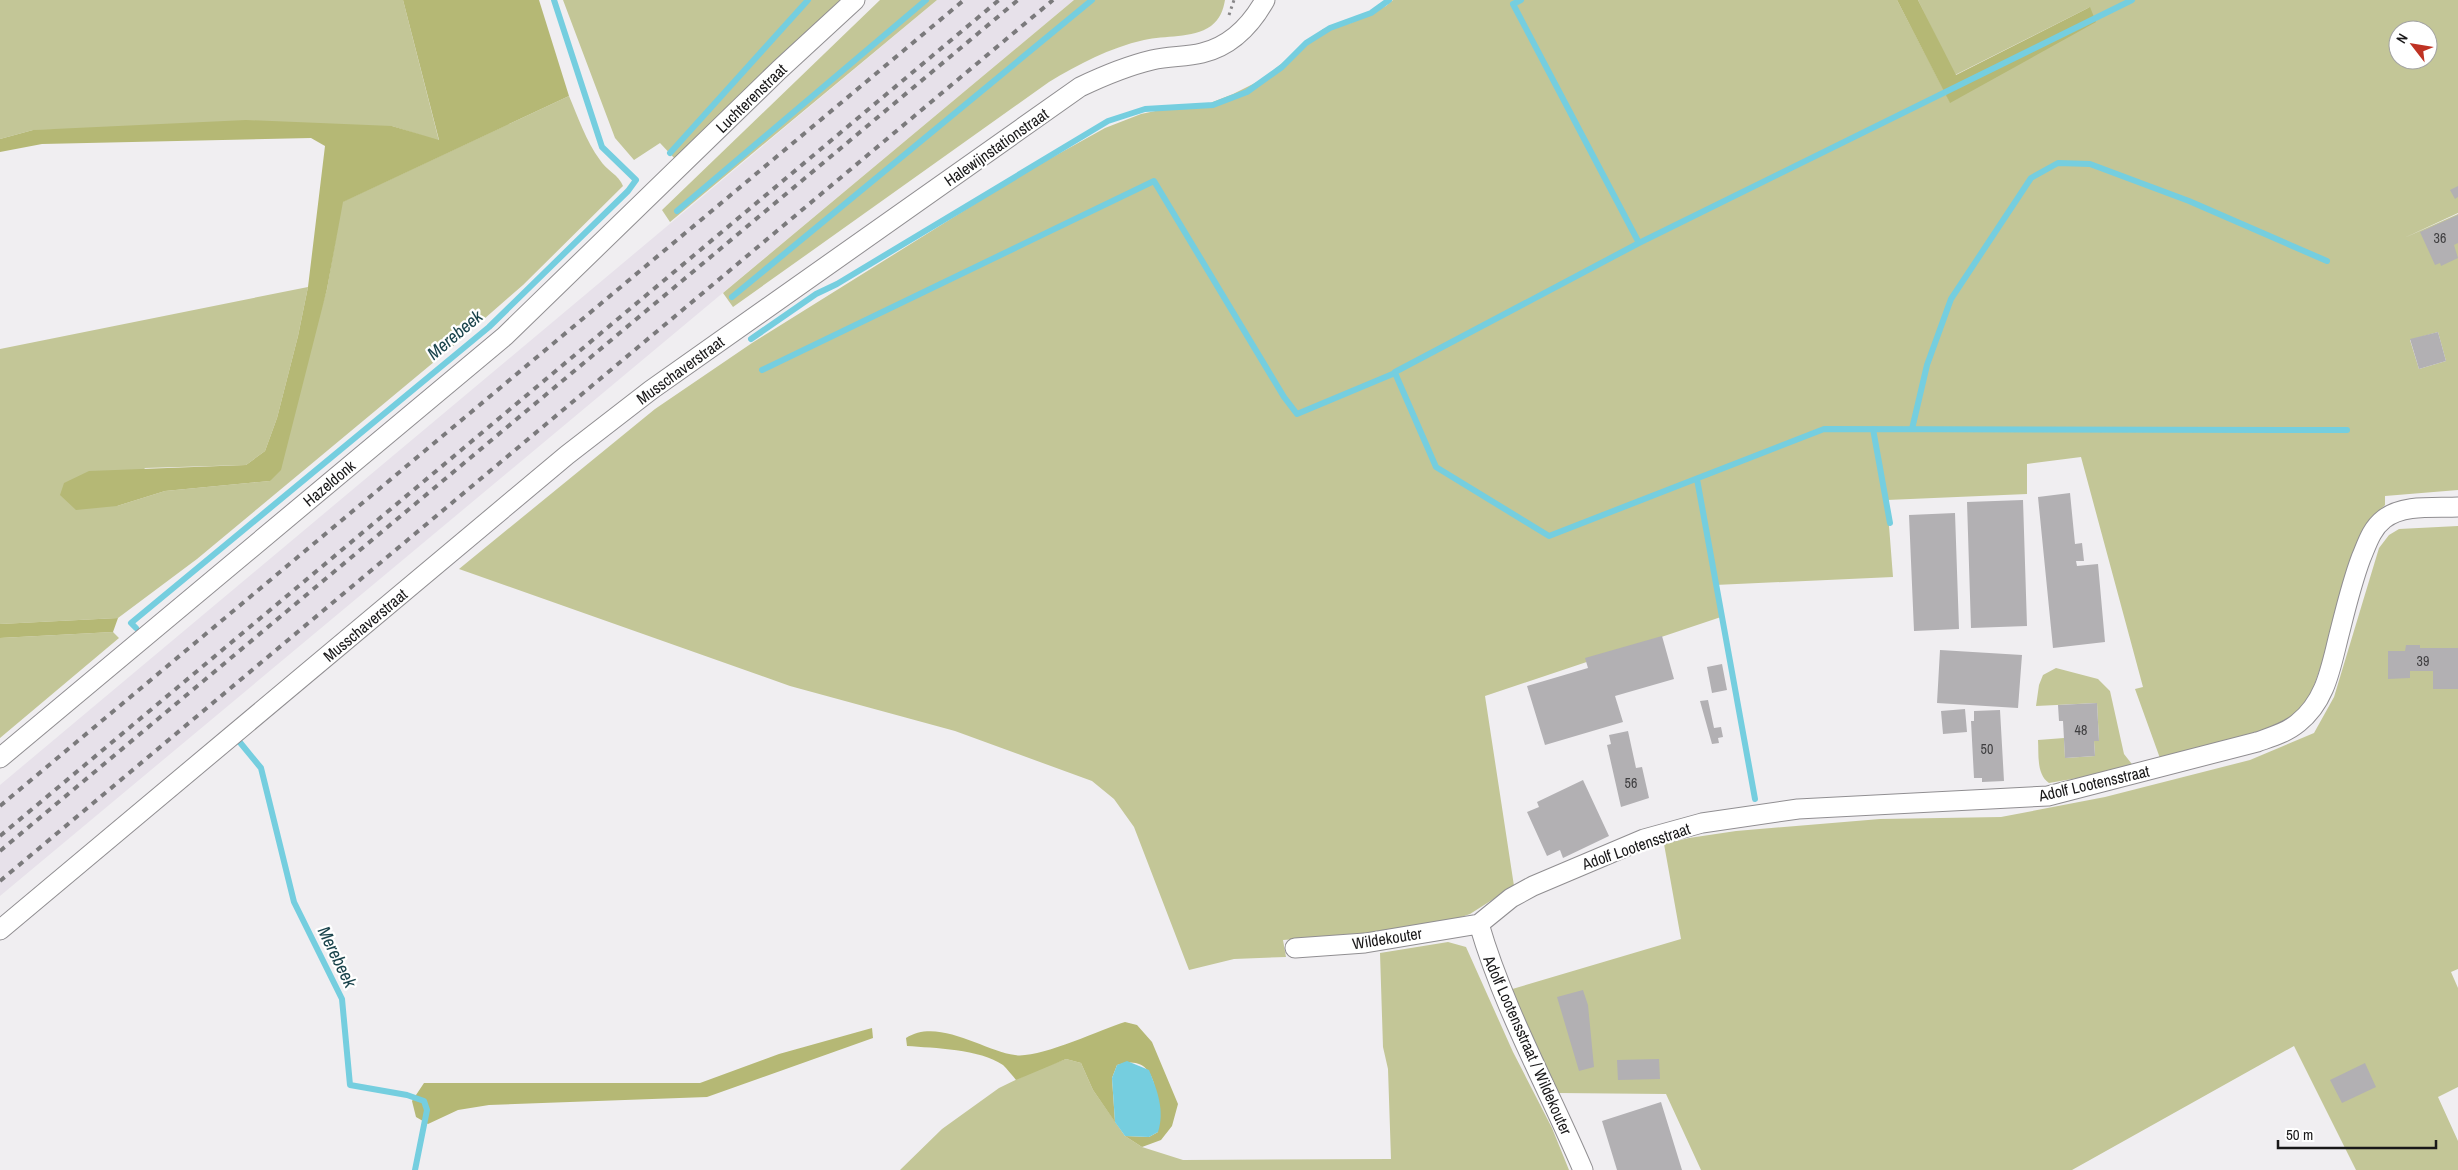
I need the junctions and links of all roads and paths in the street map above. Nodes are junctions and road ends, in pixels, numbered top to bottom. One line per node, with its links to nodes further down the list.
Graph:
1 (855, 0): 3 (street, Luchterenstraat)
2 (1265, 0): 4 (street, Halewijnstationstraat)
3 (649, 197): 6 (street, Hazeldonk)
4 (738, 329): 8 (street, Musschaverstraat)
5 (2458, 507): 7 (street, Adolf Lootensstraat)
6 (0, 758)
7 (1479, 924): 9 (street, Wildekouter); 10 (street, Adolf Lootensstraat / Wildekouter)
8 (0, 930)
9 (1295, 948)
10 (1582, 1170)

